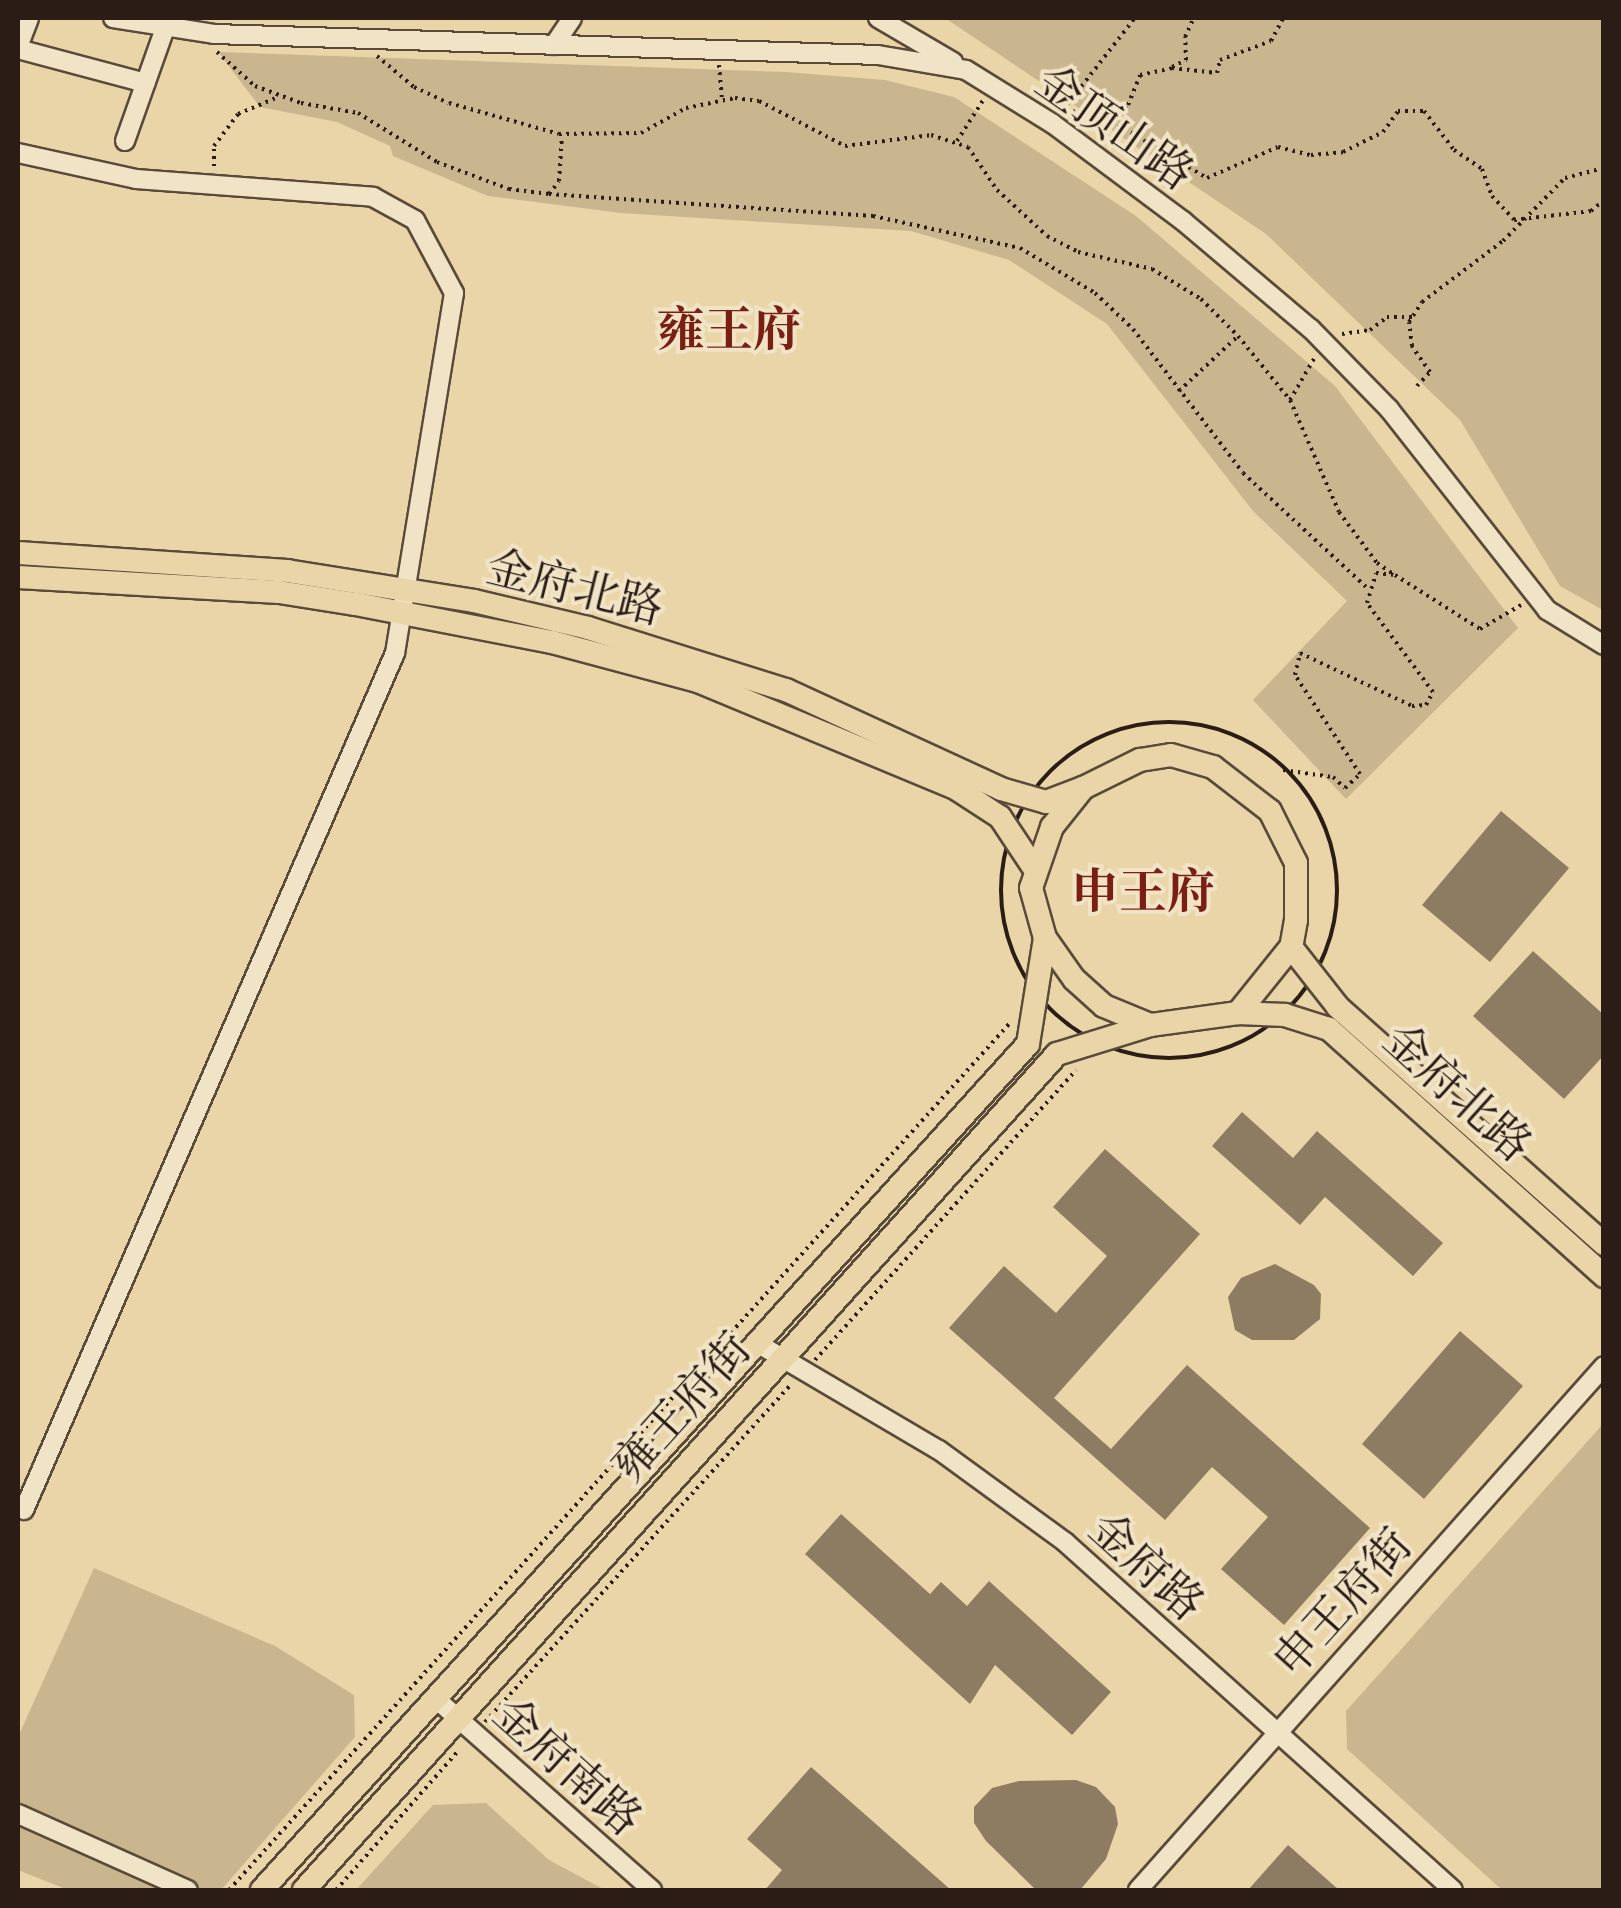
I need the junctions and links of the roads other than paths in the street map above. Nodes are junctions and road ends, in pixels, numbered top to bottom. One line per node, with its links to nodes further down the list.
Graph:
1 (28, 18): 7 (street)
2 (113, 18): 5 (street, 金顶山路)
3 (572, 18): 6 (street)
4 (878, 18): 8 (street)
5 (165, 28): 6 (street, 金顶山路); 9 (street)
6 (554, 45): 8 (street, 金顶山路)
7 (18, 48): 9 (street)
8 (966, 70): 15 (street, 金顶山路)
9 (146, 83): 10 (street)
10 (125, 141)
11 (18, 152): 14 (street)
12 (18, 553): 14 (main road, 金府北路)
13 (18, 577): 14 (main road, 金府北路)
14 (408, 601): 16 (main road, 金府北路); 17 (main road, 金府北路); 27 (street)
15 (1604, 645)
16 (1083, 788): 17 (main road); 19 (main road)
17 (1036, 871): 18 (main road)
18 (1045, 938): 21 (main road); 24 (main road, 雍王府街)
19 (1291, 948): 20 (main road); 22 (main road, 金府北路)
20 (1238, 1012): 21 (main road); 23 (main road, 金府北路)
21 (1150, 1024): 25 (main road, 雍王府街)
22 (1604, 1244)
23 (1604, 1276)
24 (757, 1343): 25 (street, 金府路); 28 (main road, 雍王府街)
25 (780, 1356): 29 (main road, 雍王府街); 30 (street, 金府路)
26 (1604, 1366): 30 (street, 申王府街)
27 (24, 1510)
28 (435, 1698): 29 (street, 金府南路); 33 (main road, 雍王府街)
29 (466, 1726): 34 (main road, 雍王府街); 35 (street, 金府南路)
30 (1277, 1733): 36 (street, 申王府街); 37 (street, 金府路)
31 (18, 1814): 32 (street)
32 (188, 1890)
33 (262, 1890)
34 (304, 1890)
35 (652, 1890)
36 (1138, 1890)
37 (1453, 1890)

